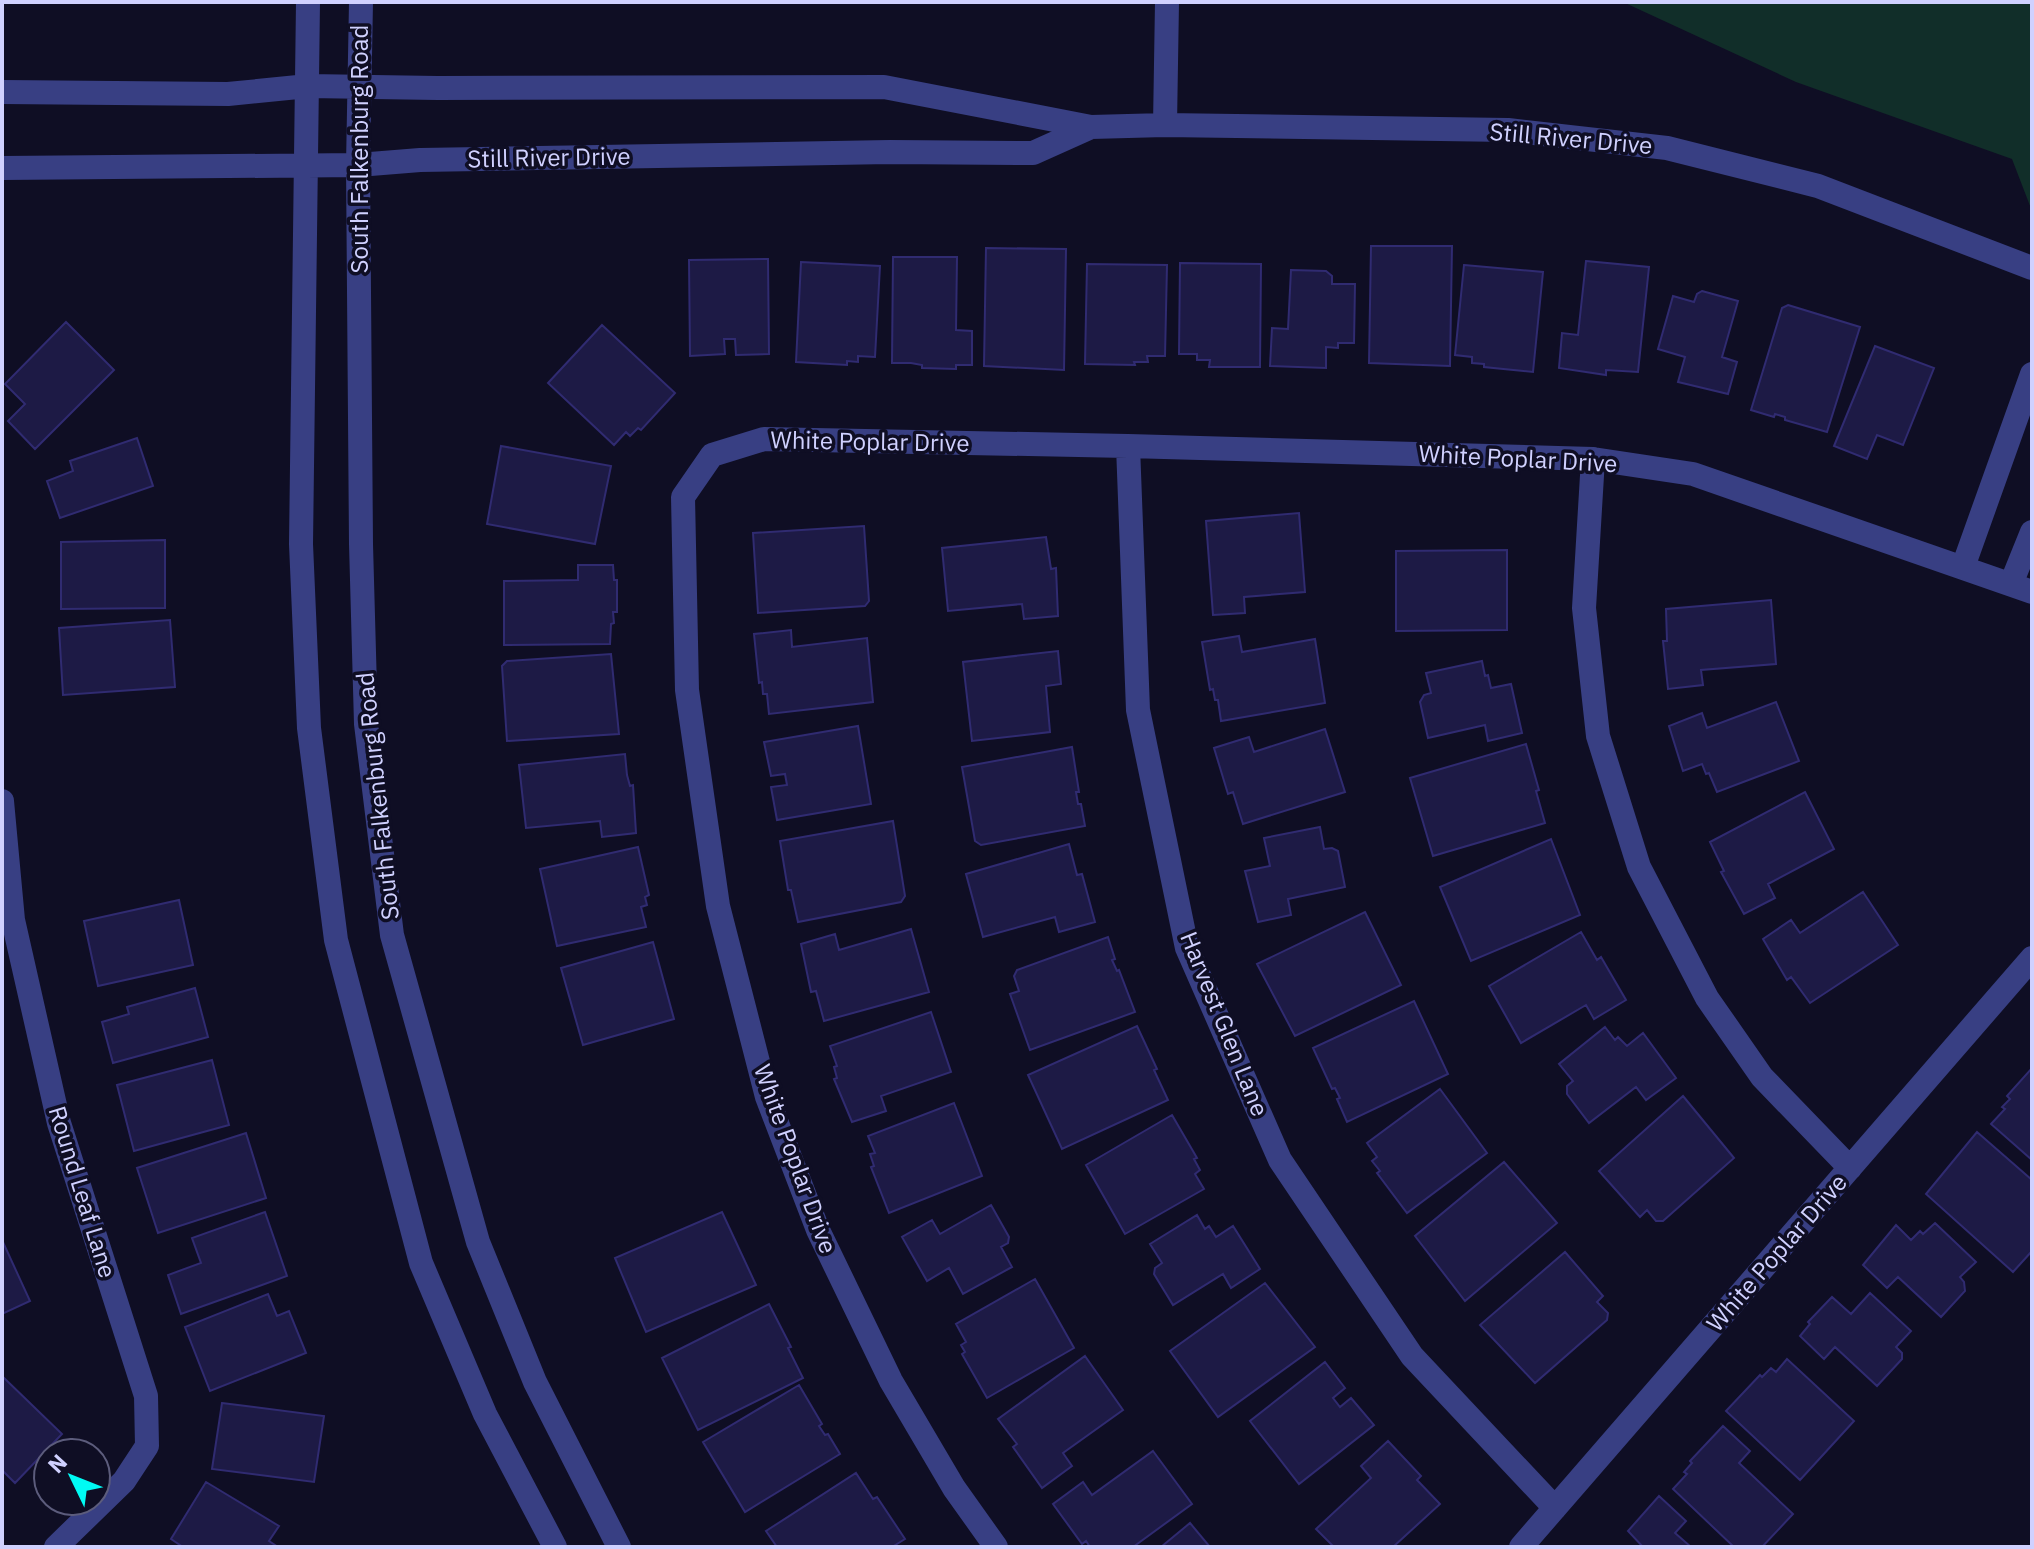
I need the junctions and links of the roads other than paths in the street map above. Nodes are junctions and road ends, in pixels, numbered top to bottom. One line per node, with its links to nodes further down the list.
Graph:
1 (308, 2): 4 (street)
2 (361, 2): 5 (street, South Falkenburg Road)
3 (1167, 2): 7 (street)
4 (308, 86): 5 (street, Still River Drive); 6 (street, Still River Drive); 10 (street)
5 (361, 87): 8 (street, Still River Drive); 9 (street, South Falkenburg Road)
6 (2, 92)
7 (1165, 125): 8 (street, Still River Drive); 12 (street, Still River Drive)
8 (1091, 127): 9 (street, Still River Drive)
9 (358, 165): 10 (street, Still River Drive); 27 (street, South Falkenburg Road)
10 (305, 166): 11 (street, Still River Drive); 26 (street)
11 (2, 168)
12 (2032, 268)
13 (2032, 374): 14 (street)
14 (2026, 410): 18 (street)
15 (1128, 446): 16 (street, White Poplar Drive); 24 (street, Harvest Glen Lane); 28 (street, White Poplar Drive)
16 (1593, 459): 18 (street, White Poplar Drive); 23 (street)
17 (2032, 532): 19 (street)
18 (1963, 567): 19 (street, White Poplar Drive)
19 (2022, 588)
20 (2, 801): 21 (street, Round Leaf Lane)
21 (8, 920): 25 (street, Round Leaf Lane)
22 (2032, 958): 23 (street, White Poplar Drive)
23 (1850, 1168): 24 (street, White Poplar Drive)
24 (1555, 1508): 29 (street, White Poplar Drive)
25 (56, 1547)
26 (555, 1547)
27 (619, 1547)
28 (996, 1547)
29 (1521, 1547)

